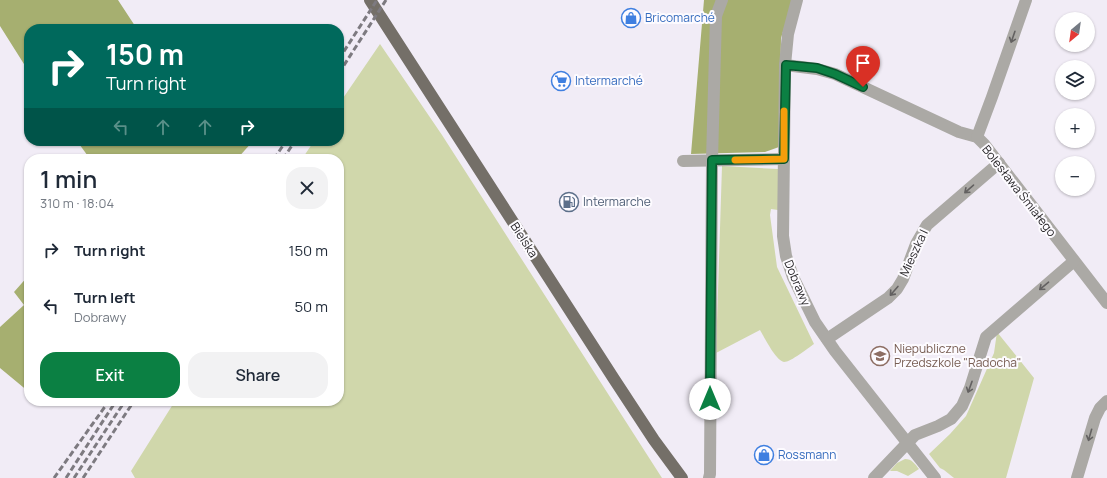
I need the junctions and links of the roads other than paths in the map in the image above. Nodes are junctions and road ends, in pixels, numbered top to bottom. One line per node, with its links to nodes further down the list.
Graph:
1 (370, 0): 16 (main road, Bielska)
2 (722, 0): 8 (street)
3 (797, 0): 5 (street, Dobrawy)
4 (1026, 0): 6 (street, Bolesława Śmiałego, one-way to 6)
5 (786, 65): 6 (street); 7 (street, Dobrawy)
6 (977, 137): 10 (street, Bolesława Śmiałego)
7 (784, 159): 8 (street); 13 (street, Dobrawy)
8 (712, 160): 9 (street); 17 (street)
9 (683, 161)
10 (998, 163): 11 (street, Bolesława Śmiałego); 13 (street, Mieszka I, one-way to 13)
11 (1074, 261): 12 (street, Bolesława Śmiałego); 15 (street, one-way to 15)
12 (1107, 303)
13 (827, 339): 15 (street, Dobrawy)
14 (1107, 401): 20 (street, one-way to 20)
15 (908, 443): 18 (street); 19 (street, Dobrawy)
16 (682, 478)
17 (708, 478)
18 (874, 478)
19 (935, 478)
20 (1077, 478)

